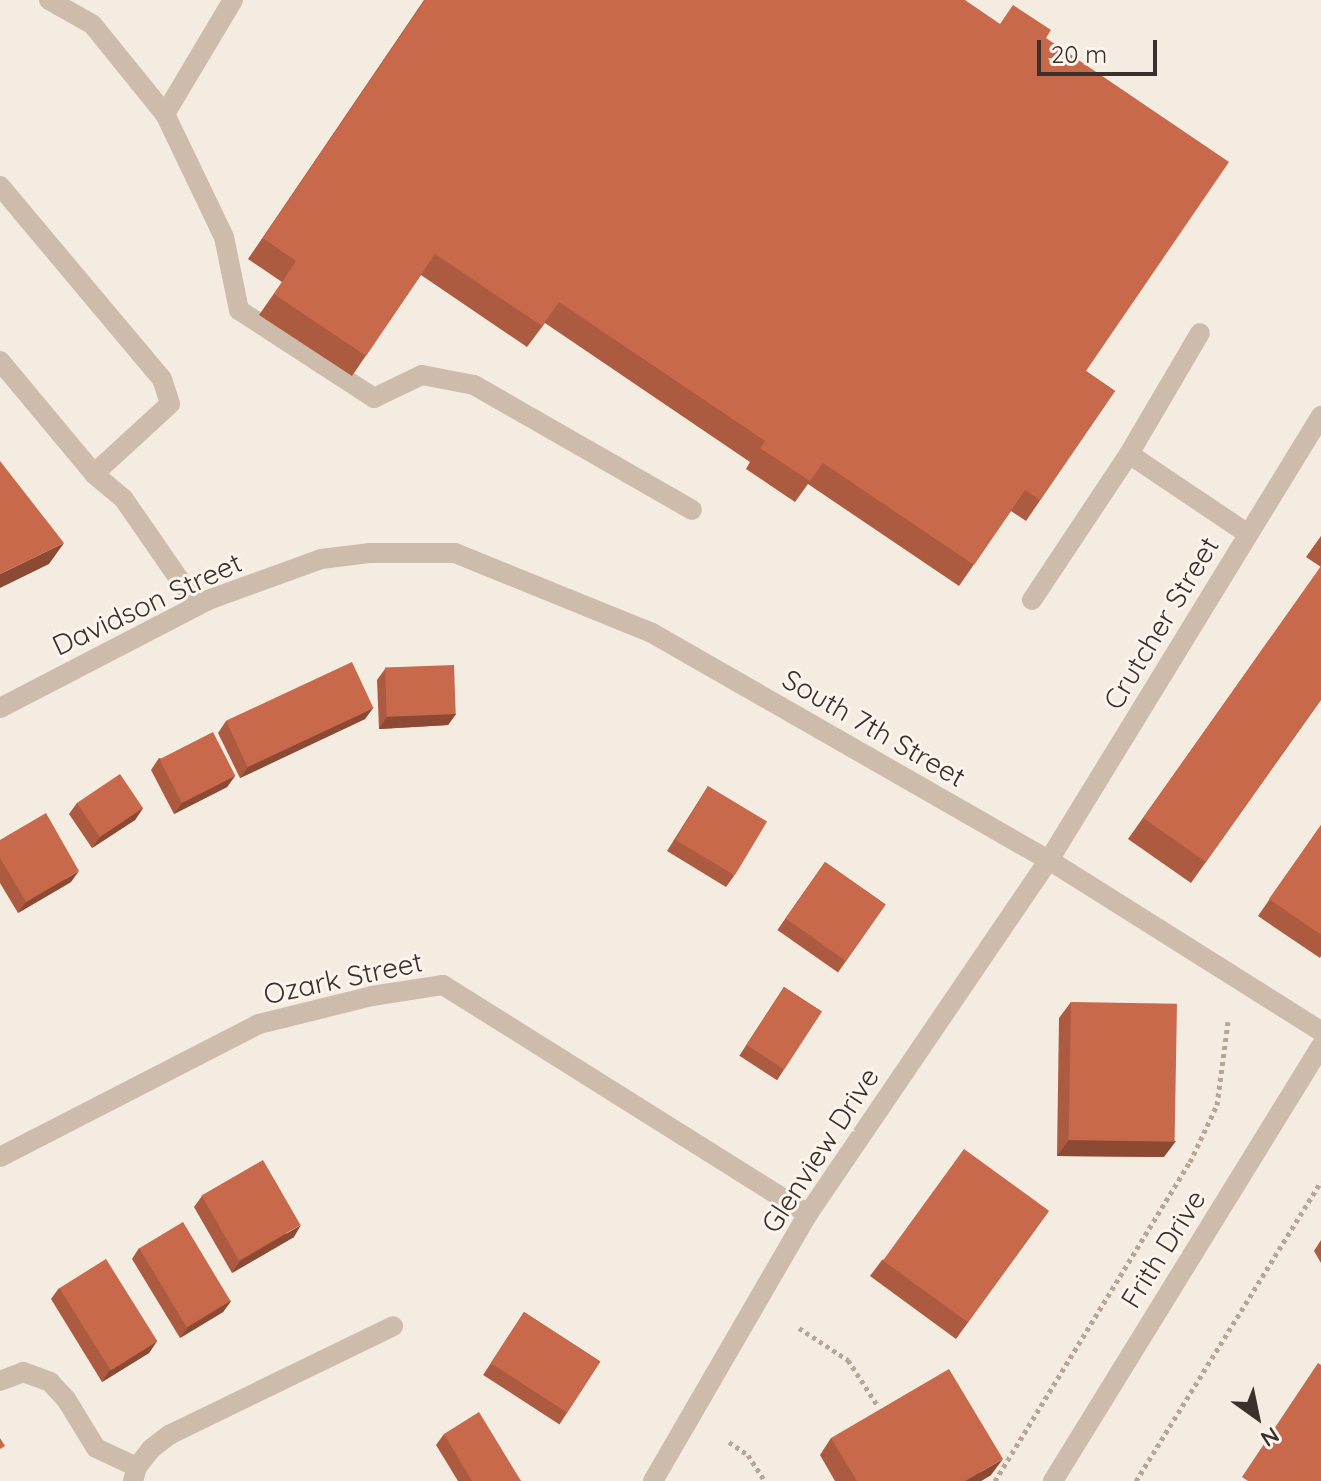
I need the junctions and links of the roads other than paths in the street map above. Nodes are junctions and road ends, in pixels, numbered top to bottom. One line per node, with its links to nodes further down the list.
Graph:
1 (49, 0): 3 (street)
2 (233, 0): 3 (street)
3 (165, 114): 10 (street)
4 (0, 186): 9 (street)
5 (1200, 333): 8 (street)
6 (0, 361): 9 (street)
7 (1321, 416): 11 (street, Crutcher Street)
8 (1129, 454): 11 (street); 13 (street)
9 (94, 474): 14 (street)
10 (692, 510)
11 (1248, 534): 16 (street, Crutcher Street)
12 (369, 553): 14 (street, Davidson Street); 16 (street, South 7th Street)
13 (1032, 600)
14 (197, 605): 15 (street, Davidson Street)
15 (0, 708)
16 (1049, 860): 17 (street, South 7th Street); 20 (street, Glenview Drive)
17 (1321, 1031)
18 (1321, 1046): 25 (street, Frith Drive)
19 (0, 1157): 20 (street, Ozark Street)
20 (808, 1214): 24 (street, Glenview Drive)
21 (393, 1326): 23 (street)
22 (0, 1381): 23 (street)
23 (135, 1474)
24 (653, 1481)
25 (1053, 1481)

